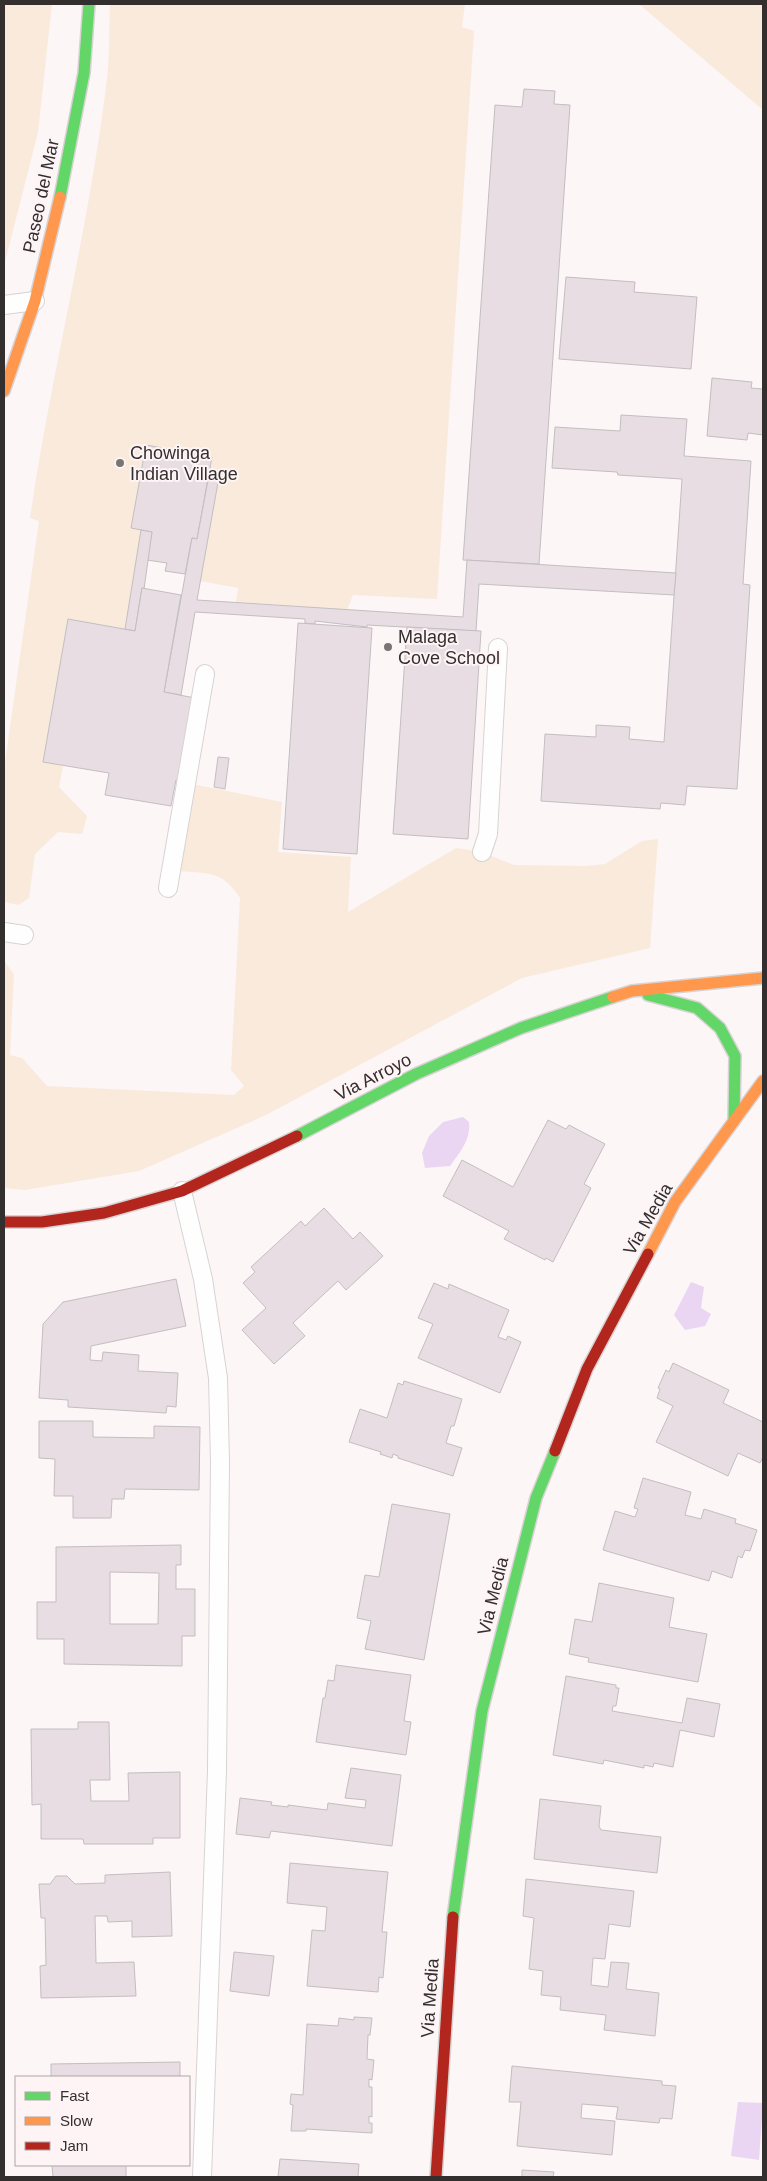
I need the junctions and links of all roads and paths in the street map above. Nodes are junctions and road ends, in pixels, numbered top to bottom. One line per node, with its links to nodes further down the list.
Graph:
1 (89, 4): 2 (street, Paseo del Mar)
2 (35, 301): 3 (lane); 4 (street, Paseo del Mar)
3 (4, 305)
4 (4, 390)
5 (498, 648): 7 (lane)
6 (205, 674): 8 (lane)
7 (482, 852)
8 (168, 888)
9 (4, 932): 10 (lane)
10 (24, 935)
11 (763, 978): 12 (street, Via Arroyo)
12 (632, 991): 14 (street); 15 (street, Via Arroyo)
13 (763, 1081): 14 (street, Via Media)
14 (734, 1121): 18 (street, Via Media)
15 (182, 1191): 16 (street, Via Arroyo); 17 (lane)
16 (4, 1222)
17 (202, 2177)
18 (436, 2177)

